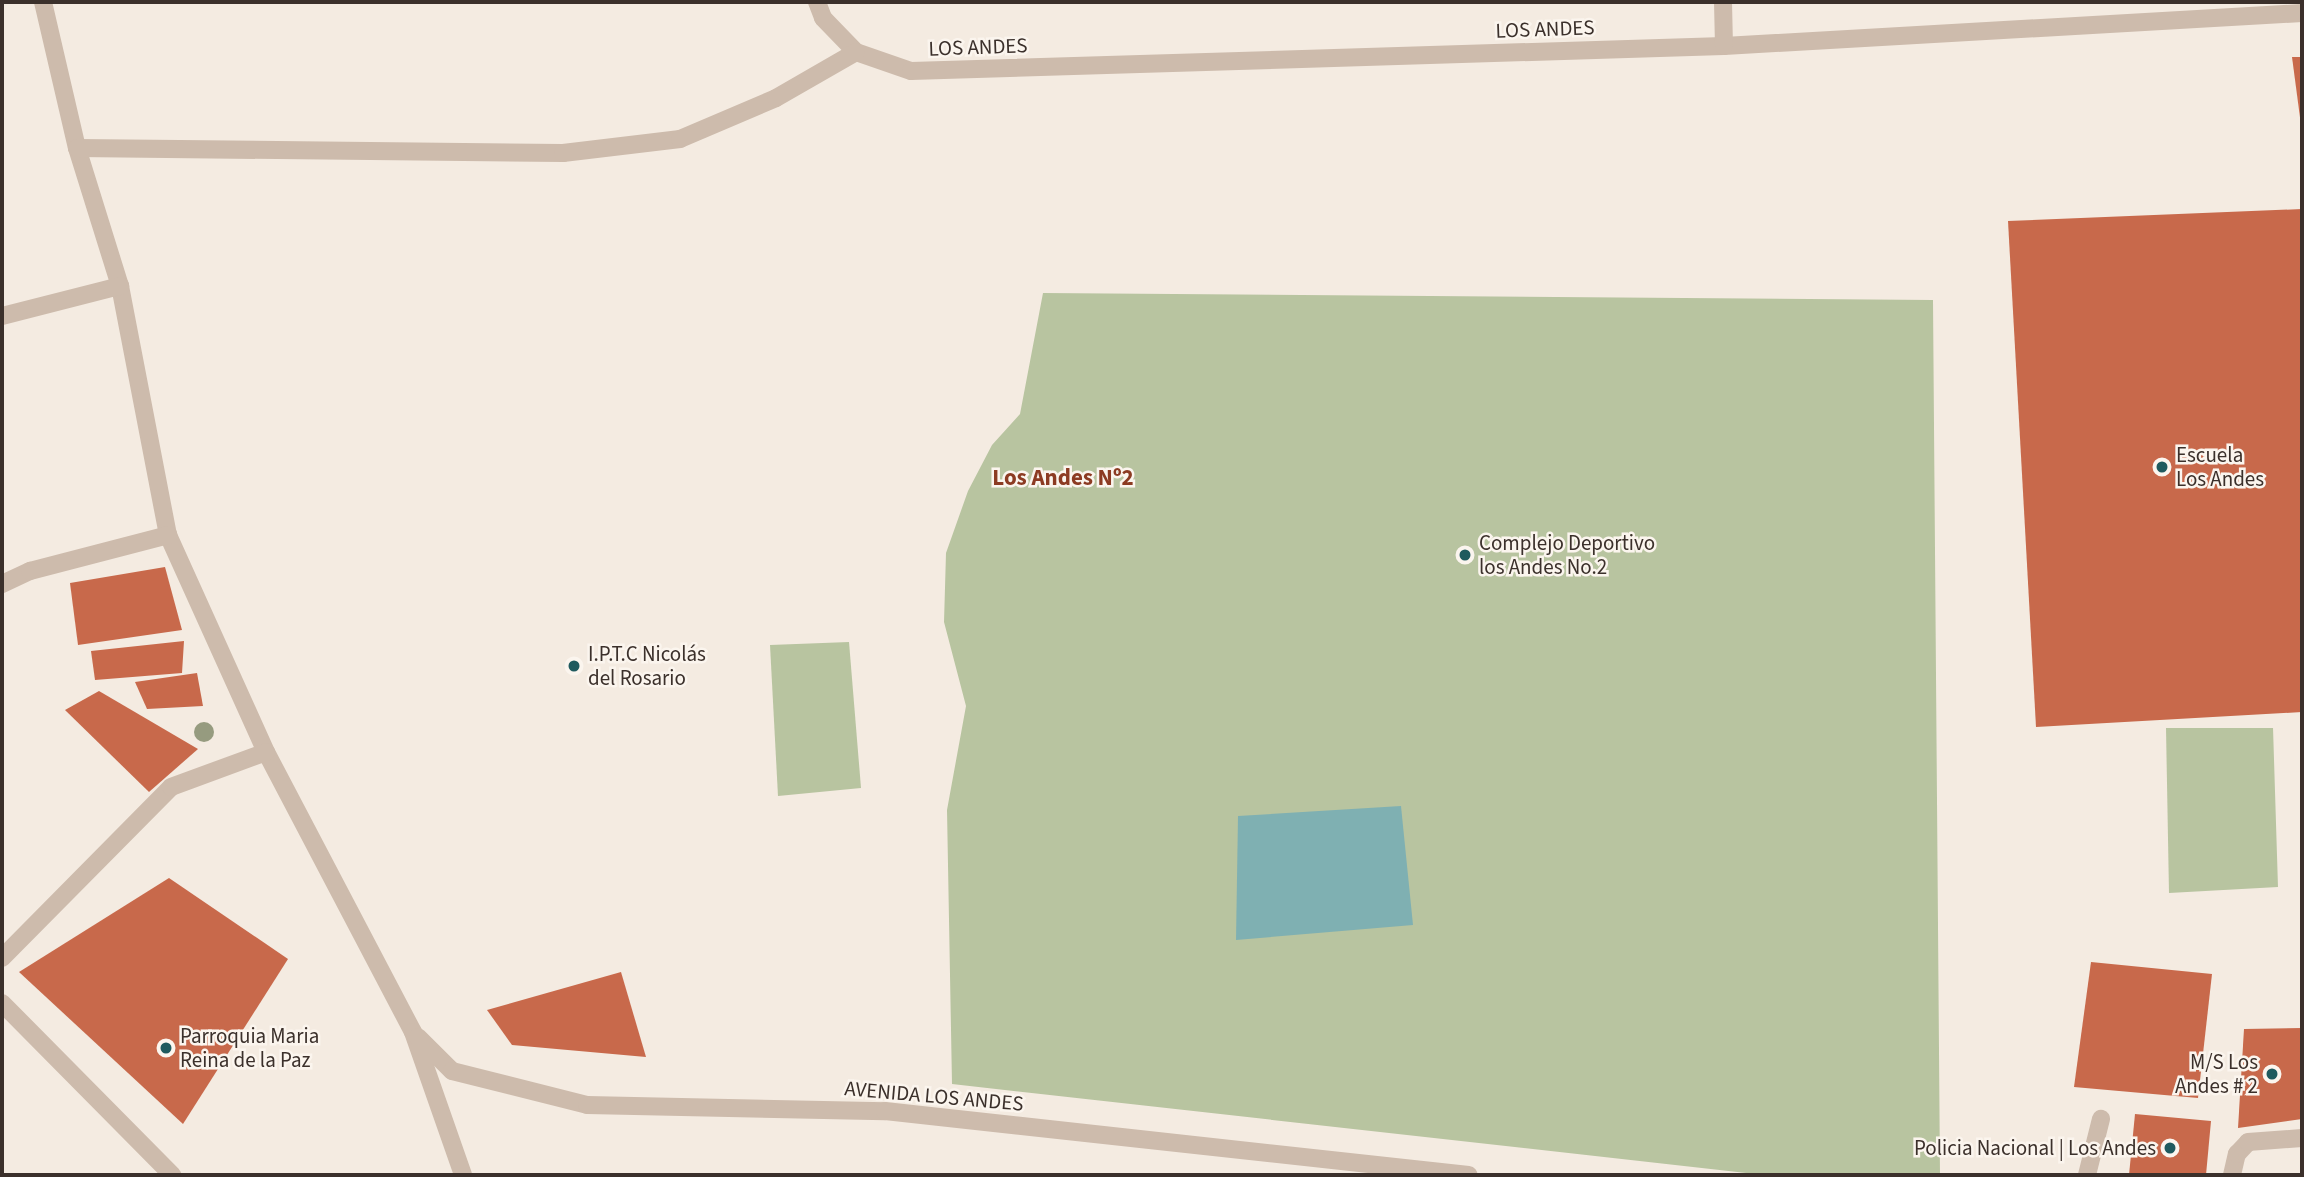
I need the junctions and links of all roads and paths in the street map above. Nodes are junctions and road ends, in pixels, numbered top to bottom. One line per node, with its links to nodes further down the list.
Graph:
1 (43, 2): 7 (street)
2 (817, 2): 6 (street, LOS ANDES)
3 (1723, 2): 5 (street)
4 (2302, 13): 5 (street, LOS ANDES)
5 (1724, 46): 6 (street, LOS ANDES)
6 (856, 52): 7 (street)
7 (77, 148): 8 (street)
8 (120, 286): 9 (street); 10 (street)
9 (2, 316)
10 (167, 536): 11 (street); 12 (street)
11 (2, 584)
12 (266, 752): 13 (street); 15 (street)
13 (2, 958)
14 (2, 1003): 18 (street)
15 (413, 1032): 19 (street); 20 (street, AVENIDA LOS ANDES)
16 (2101, 1119): 21 (street)
17 (2302, 1138): 22 (street)
18 (172, 1175)
19 (463, 1175)
20 (1468, 1175)
21 (2087, 1175)
22 (2232, 1175)

